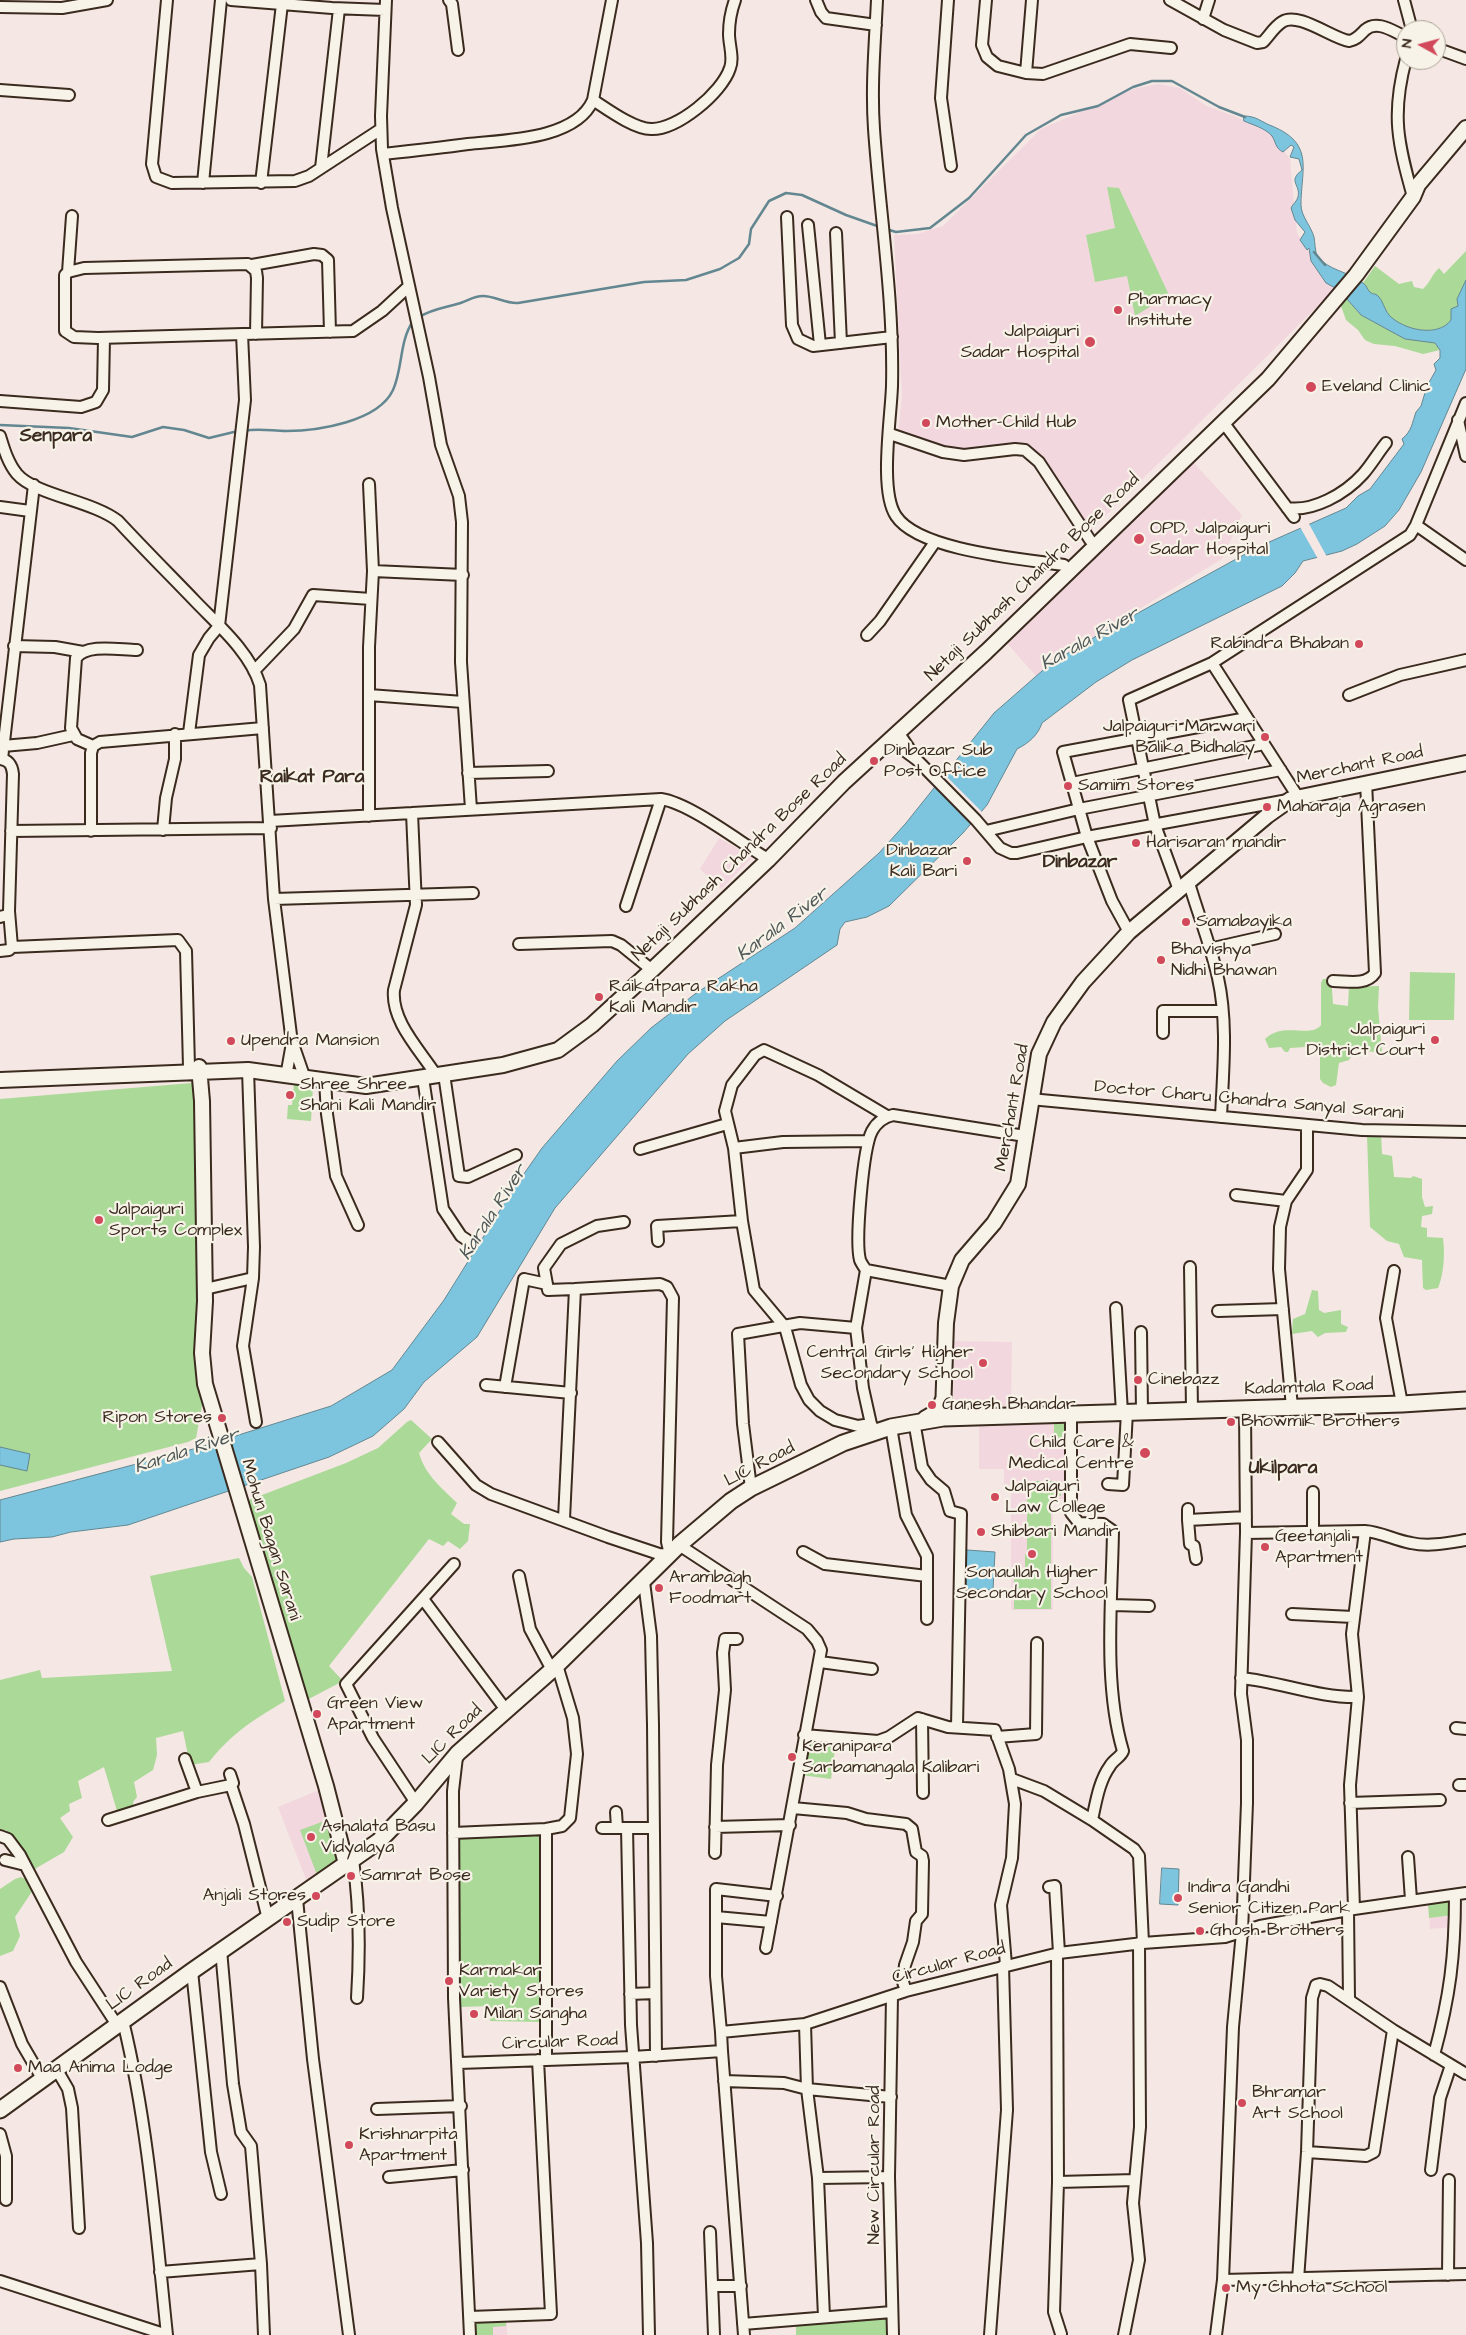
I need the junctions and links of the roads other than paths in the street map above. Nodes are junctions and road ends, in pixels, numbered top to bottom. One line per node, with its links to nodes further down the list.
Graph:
1 (108, 0): 20 (street)
2 (167, 0): 41 (street)
3 (221, 0): 41 (street)
4 (231, 0): 5 (street)
5 (236, 0): 17 (street)
6 (449, 0): 27 (street)
7 (612, 0): 34 (street)
8 (735, 0): 34 (street)
9 (816, 0): 24 (street)
10 (877, 0): 24 (street)
11 (948, 0): 39 (street)
12 (986, 0): 31 (street)
13 (1032, 0): 31 (street)
14 (1170, 0): 22 (street)
15 (1210, 0): 22 (street)
16 (1404, 0): 23 (street)
17 (282, 4): 18 (street); 42 (street)
18 (317, 4): 21 (street)
19 (386, 5): 21 (street); 36 (street)
20 (0, 8)
21 (339, 9): 40 (street)
22 (1204, 19): 25 (street)
23 (1409, 20)
24 (876, 26): 54 (street)
25 (1396, 33)
26 (1171, 48): 31 (street)
27 (458, 50)
28 (1446, 52): 29 (street)
29 (1466, 59)
30 (1404, 70): 43 (street)
31 (1026, 73)
32 (0, 90): 33 (street)
33 (68, 95)
34 (593, 100): 38 (street)
35 (1466, 128): 43 (street, Netaji Subhash Chandra Bose Road)
36 (381, 129): 38 (street); 40 (street)
37 (1466, 140): 43 (street, Netaji Subhash Chandra Bose Road)
38 (383, 154): 50 (street)
39 (951, 166)
40 (321, 168): 42 (street)
41 (203, 183): 42 (street)
42 (261, 183)
43 (1413, 197): 58 (street, Netaji Subhash Chandra Bose Road)
44 (72, 216): 49 (street)
45 (786, 217): 57 (street)
46 (808, 225): 57 (street)
47 (836, 232): 56 (street)
48 (252, 265): 49 (street); 51 (street); 53 (street)
49 (68, 272): 55 (street)
50 (408, 287): 51 (street); 79 (street)
51 (330, 332): 53 (street)
52 (242, 334): 53 (street); 55 (street); 81 (street)
53 (256, 334)
54 (892, 337): 56 (street); 63 (street)
55 (104, 338): 59 (street)
56 (841, 343): 57 (street)
57 (820, 345)
58 (1284, 359): 62 (street, Netaji Subhash Chandra Bose Road); 74 (street, Netaji Subhash Chandra Bose Road)
59 (0, 401)
60 (1466, 403): 61 (street)
61 (1458, 420): 66 (street); 73 (street)
62 (1223, 422): 70 (street); 77 (street, Netaji Subhash Chandra Bose Road)
63 (890, 434): 74 (street); 75 (street)
64 (0, 436): 68 (street)
65 (1386, 443): 70 (street)
66 (1466, 456)
67 (369, 484): 78 (street)
68 (34, 485): 71 (street); 81 (street)
69 (0, 507): 71 (street)
70 (1287, 508): 72 (street)
71 (30, 512): 83 (street)
72 (1294, 518)
73 (1416, 525): 76 (street); 87 (street)
74 (1090, 540): 77 (street, Netaji Subhash Chandra Bose Road)
75 (935, 542): 77 (street); 82 (street)
76 (1466, 560)
77 (1068, 566): 97 (street, Netaji Subhash Chandra Bose Road); 108 (street, Netaji Subhash Chandra Bose Road)
78 (373, 571): 79 (street); 80 (street)
79 (463, 575): 91 (street)
80 (371, 599): 88 (street); 89 (street)
81 (219, 626): 88 (street); 94 (street)
82 (867, 635)
83 (14, 646): 85 (street); 100 (street)
84 (136, 650): 85 (street)
85 (83, 652): 96 (street)
86 (1466, 660): 90 (street)
87 (1212, 663): 92 (street); 98 (street)
88 (254, 671): 93 (street)
89 (369, 695): 91 (street); 117 (street)
90 (1349, 695)
91 (463, 702): 107 (street)
92 (1247, 718): 98 (street); 99 (street)
93 (263, 728): 94 (street); 118 (street)
94 (189, 733): 95 (street)
95 (174, 734): 101 (street); 120 (street)
96 (73, 735): 100 (street); 101 (street)
97 (894, 736): 108 (street, Netaji Subhash Chandra Bose Road); 123 (street)
98 (1137, 740): 104 (street); 110 (street)
99 (1264, 744): 104 (street); 105 (street)
100 (3, 746): 102 (street)
101 (93, 746): 122 (street)
102 (1, 759): 121 (street)
103 (1466, 763): 109 (street, Merchant Road)
104 (1143, 769): 110 (street); 111 (street)
105 (1281, 770): 111 (street); 112 (street)
106 (548, 771): 107 (street)
107 (468, 773): 114 (street)
108 (842, 780): 125 (street, Netaji Subhash Chandra Bose Road)
109 (1366, 782): 112 (street, Merchant Road); 140 (street)
110 (1072, 783): 115 (street)
111 (1149, 796): 115 (street); 119 (street)
112 (1295, 798): 119 (street); 126 (street, Merchant Road)
113 (661, 799): 114 (street); 125 (street); 130 (street)
114 (471, 809): 116 (street)
115 (1079, 809): 123 (street); 124 (street)
116 (412, 813): 117 (street); 128 (street)
117 (370, 816): 118 (street)
118 (270, 825): 120 (street); 129 (street)
119 (1155, 825): 124 (street); 126 (street)
120 (163, 830): 122 (street)
121 (11, 831): 122 (street); 131 (street)
122 (91, 831)
123 (986, 831): 124 (street)
124 (1087, 837): 133 (street)
125 (765, 858): 139 (street, Netaji Subhash Chandra Bose Road)
126 (1184, 886): 133 (street, Merchant Road); 137 (street)
127 (473, 893): 128 (street)
128 (417, 894): 129 (street); 149 (street)
129 (274, 900): 143 (street)
130 (626, 906)
131 (9, 911): 132 (street); 136 (street)
132 (0, 917)
133 (1129, 932): 152 (street, Merchant Road)
134 (1275, 934): 137 (street)
135 (518, 944): 139 (street)
136 (12, 947): 138 (street); 144 (street)
137 (1209, 949): 141 (street)
138 (0, 951)
139 (649, 968): 149 (street, Netaji Subhash Chandra Bose Road)
140 (1333, 981)
141 (1222, 1011): 142 (street); 154 (street)
142 (1163, 1033)
143 (292, 1043): 146 (street); 148 (street)
144 (200, 1069): 145 (street, Netaji Subhash Chandra Bose Road); 147 (street, Netaji Subhash Chandra Bose Road); 150 (street, Netaji Subhash Chandra Bose Road); 176 (street, Mohun Bagan Sarani)
145 (248, 1069): 146 (street, Netaji Subhash Chandra Bose Road); 173 (street)
146 (287, 1072): 148 (street, Netaji Subhash Chandra Bose Road); 151 (street, Netaji Subhash Chandra Bose Road)
147 (0, 1073)
148 (304, 1074): 149 (street, Netaji Subhash Chandra Bose Road)
149 (434, 1075): 151 (street, Netaji Subhash Chandra Bose Road); 162 (street); 169 (street)
150 (0, 1080)
151 (325, 1080): 167 (street)
152 (1030, 1100): 154 (street, Doctor Charu Chandra Sanyal Sarani); 158 (street, Merchant Road)
153 (887, 1116): 155 (street); 158 (street); 159 (street)
154 (1221, 1117): 156 (street, Doctor Charu Chandra Sanyal Sarani)
155 (727, 1124): 160 (street); 161 (street)
156 (1307, 1126): 157 (street, Doctor Charu Chandra Sanyal Sarani); 164 (street)
157 (1466, 1132)
158 (1025, 1136): 175 (street, Merchant Road)
159 (868, 1140): 160 (street); 171 (street)
160 (734, 1148): 165 (street)
161 (640, 1149)
162 (516, 1156)
163 (1236, 1194): 164 (street)
164 (1286, 1201): 179 (street)
165 (742, 1221): 168 (street); 181 (street)
166 (624, 1222): 174 (street)
167 (358, 1225)
168 (658, 1241)
169 (470, 1242)
170 (1190, 1267): 192 (street)
171 (866, 1270): 175 (street); 182 (street)
172 (1394, 1271): 189 (street)
173 (253, 1278): 176 (street); 197 (street)
174 (547, 1284): 177 (street); 185 (street)
175 (951, 1286): 188 (street, Merchant Road)
176 (205, 1289): 264 (street, Mohun Bagan Sarani)
177 (575, 1289): 186 (street); 212 (street)
178 (1116, 1308): 193 (street)
179 (1283, 1309): 180 (street); 190 (street)
180 (1218, 1311)
181 (785, 1327): 182 (street); 199 (street); 202 (street)
182 (856, 1328): 199 (street)
183 (1141, 1332): 193 (street)
184 (486, 1385): 185 (street)
185 (505, 1386): 186 (street)
186 (571, 1393): 206 (street)
187 (1466, 1400): 189 (main road, Kadamtala Road)
188 (944, 1401): 195 (street, Merchant Road); 196 (main road)
189 (1402, 1404): 190 (main road, Kadamtala Road)
190 (1292, 1407): 191 (main road, Kadamtala Road)
191 (1244, 1409): 192 (main road, Kadamtala Road); 205 (street)
192 (1192, 1410): 193 (main road, Kadamtala Road)
193 (1130, 1412): 194 (main road, Kadamtala Road); 201 (street)
194 (1071, 1414): 195 (main road, Kadamtala Road); 220 (street)
195 (943, 1418): 196 (main road, LIC Road)
196 (919, 1421): 198 (main road, LIC Road); 234 (street)
197 (256, 1422)
198 (891, 1427): 199 (main road, LIC Road); 217 (street)
199 (873, 1428): 202 (main road, LIC Road)
200 (438, 1442): 206 (street)
201 (1108, 1484)
202 (751, 1488): 212 (main road, LIC Road)
203 (1314, 1492): 209 (street)
204 (1188, 1509): 207 (street)
205 (1246, 1517): 207 (street); 210 (street)
206 (564, 1519): 212 (street)
207 (1188, 1520): 214 (street)
208 (1365, 1531): 209 (street); 211 (street); 223 (street)
209 (1313, 1532): 210 (street)
210 (1246, 1533): 230 (street)
211 (1466, 1540)
212 (674, 1550): 218 (main road, LIC Road); 227 (street)
213 (803, 1552): 217 (street)
214 (1196, 1559)
215 (454, 1564): 219 (street)
216 (519, 1576): 228 (street)
217 (927, 1576): 224 (street)
218 (644, 1582): 228 (main road, LIC Road); 257 (street)
219 (424, 1599): 232 (street); 247 (street)
220 (1112, 1605): 221 (street); 252 (street)
221 (1149, 1606)
222 (1292, 1614): 223 (street)
223 (1353, 1617): 231 (street)
224 (927, 1619)
225 (737, 1639): 254 (street)
226 (1037, 1643): 236 (street)
227 (820, 1662): 229 (street); 235 (street)
228 (555, 1667): 232 (main road, LIC Road); 258 (street)
229 (872, 1669)
230 (1241, 1678): 231 (street); 276 (street)
231 (1358, 1697): 248 (street)
232 (506, 1710): 237 (main road, LIC Road)
233 (922, 1719): 234 (street); 235 (street); 245 (street)
234 (957, 1727): 236 (street)
235 (804, 1735): 249 (street)
236 (998, 1736): 240 (street)
237 (458, 1753): 241 (main road, LIC Road); 243 (street)
238 (185, 1759): 244 (street)
239 (230, 1774): 242 (street)
240 (1012, 1779): 252 (street); 281 (street)
241 (435, 1780): 243 (street); 247 (main road, LIC Road)
242 (231, 1785): 244 (street); 274 (street)
243 (453, 1791): 259 (street)
244 (197, 1792): 251 (street)
245 (923, 1794)
246 (1440, 1800): 248 (street)
247 (416, 1803): 264 (main road, LIC Road)
248 (1350, 1803): 272 (street)
249 (793, 1808): 253 (street); 284 (street)
250 (616, 1812): 256 (street)
251 (108, 1820)
252 (1092, 1820): 277 (street)
253 (790, 1825): 254 (street); 269 (street)
254 (716, 1827): 261 (street)
255 (602, 1828): 256 (street)
256 (622, 1828): 257 (street); 285 (street)
257 (654, 1828): 286 (street)
258 (546, 1829): 259 (street); 298 (street)
259 (453, 1833): 299 (street)
260 (0, 1836): 265 (street)
261 (715, 1853)
262 (1408, 1857): 271 (street)
263 (5, 1860): 265 (street)
264 (350, 1862): 270 (main road, LIC Road); 288 (street)
265 (25, 1865): 290 (street)
266 (1049, 1887): 280 (street)
267 (1466, 1893): 268 (street, Circular Road)
268 (1455, 1895): 271 (street, Circular Road); 295 (street)
269 (777, 1896): 273 (street); 275 (street)
270 (296, 1900): 274 (main road, LIC Road); 339 (street)
271 (1412, 1900): 272 (street, Circular Road)
272 (1351, 1910): 276 (street, Circular Road); 289 (street)
273 (716, 1917): 275 (street); 293 (street)
274 (268, 1919): 279 (main road, LIC Road)
275 (771, 1922): 278 (street)
276 (1242, 1932): 277 (street, Circular Road); 328 (street)
277 (1141, 1943): 280 (street, Circular Road); 317 (street)
278 (766, 1948)
279 (221, 1950): 282 (main road, LIC Road); 324 (street)
280 (1058, 1953): 281 (street, Circular Road); 319 (street)
281 (1005, 1966): 284 (street, Circular Road); 345 (street)
282 (192, 1971): 290 (main road, LIC Road); 320 (street)
283 (0, 1987): 303 (street)
284 (906, 1991): 287 (street, Circular Road)
285 (630, 1994): 286 (street); 297 (street)
286 (655, 1994): 296 (street)
287 (892, 1996): 291 (street, Circular Road); 306 (street, New Circular Road)
288 (357, 1998)
289 (1349, 1999): 292 (street); 311 (street)
290 (120, 2023): 301 (main road, LIC Road); 325 (street)
291 (805, 2024): 293 (street, Circular Road); 305 (street)
292 (1393, 2030): 295 (street); 311 (street)
293 (721, 2032): 294 (street)
294 (722, 2051): 296 (street, Circular Road); 304 (street)
295 (1434, 2055): 300 (street)
296 (656, 2056): 297 (street, Circular Road)
297 (633, 2057): 298 (street, Circular Road); 341 (street)
298 (542, 2060): 299 (street, Circular Road); 334 (street)
299 (459, 2063): 307 (street)
300 (1451, 2065): 302 (street); 313 (street)
301 (57, 2070): 303 (main road, LIC Road); 322 (street)
302 (1466, 2074)
303 (43, 2080): 308 (main road, LIC Road)
304 (724, 2081): 305 (street); 332 (street)
305 (807, 2089): 306 (street); 316 (street)
306 (891, 2097): 315 (street, New Circular Road)
307 (461, 2106): 309 (street); 312 (street)
308 (0, 2109)
309 (377, 2110)
310 (0, 2134): 321 (street)
311 (1307, 2152): 329 (street)
312 (463, 2170): 314 (street); 334 (street)
313 (1431, 2170)
314 (389, 2177)
315 (889, 2177): 316 (street); 333 (street, New Circular Road)
316 (818, 2178): 335 (street)
317 (1135, 2180): 319 (street); 346 (street)
318 (1448, 2180): 327 (street)
319 (1058, 2182): 337 (street)
320 (221, 2194)
321 (6, 2200)
322 (79, 2228)
323 (710, 2232): 331 (street)
324 (261, 2264): 325 (street); 338 (street)
325 (160, 2272): 330 (street)
326 (1466, 2274): 327 (street)
327 (1448, 2275): 329 (street)
328 (1223, 2280): 329 (street); 347 (street)
329 (1298, 2280)
330 (0, 2281)
331 (713, 2286): 332 (street); 342 (street)
332 (741, 2286): 336 (street)
333 (892, 2312): 335 (street); 344 (street, New Circular Road)
334 (470, 2317): 340 (street)
335 (824, 2318): 336 (street)
336 (743, 2324): 343 (street)
337 (1060, 2334)
338 (264, 2335)
339 (349, 2335)
340 (470, 2335)
341 (649, 2335)
342 (714, 2335)
343 (744, 2335)
344 (893, 2335)
345 (990, 2335)
346 (1124, 2335)
347 (1216, 2335)

